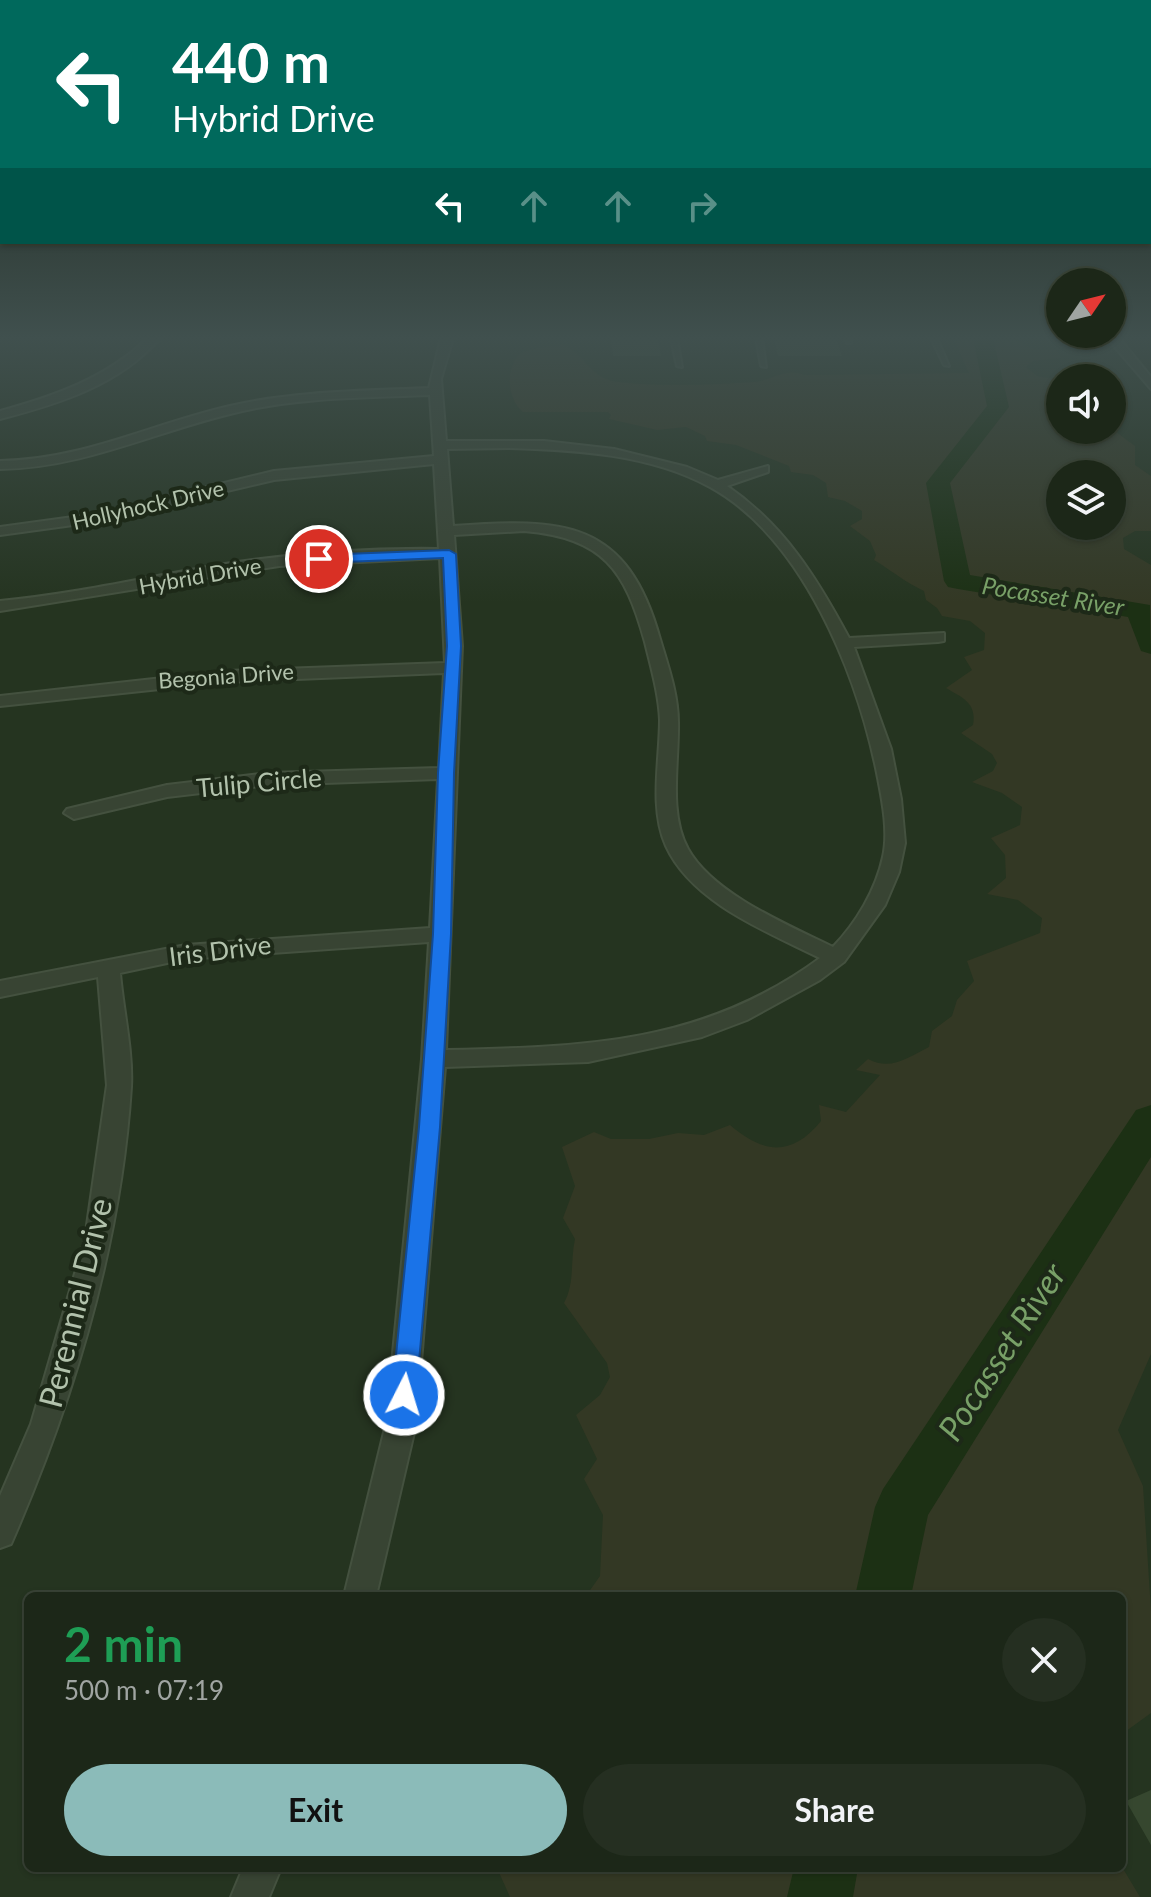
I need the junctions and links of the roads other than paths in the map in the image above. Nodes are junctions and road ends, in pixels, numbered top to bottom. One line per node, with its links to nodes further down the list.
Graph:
1 (178, 427): 4 (street)
2 (437, 427): 3 (street)
3 (438, 453): 6 (street, Hollyhock Drive); 7 (street, Hollyhock Drive); 8 (street)
4 (0, 465)
5 (763, 469): 6 (street)
6 (717, 485): 12 (street, Hollyhock Drive)
7 (0, 531)
8 (447, 531): 9 (street); 18 (street)
9 (449, 554): 10 (street, Hybrid Drive); 13 (street)
10 (0, 606)
11 (938, 637): 12 (street)
12 (845, 643): 18 (street, Hollyhock Drive)
13 (453, 668): 14 (street, Begonia Drive); 15 (street)
14 (0, 701)
15 (446, 773): 16 (street, Tulip Circle); 17 (street)
16 (74, 813)
17 (442, 934): 19 (street, Iris Drive); 21 (street)
18 (836, 957): 21 (street, Hollyhock Drive)
19 (108, 968): 20 (street, Iris Drive); 22 (street, Perennial Drive)
20 (0, 989)
21 (434, 1059): 23 (street)
22 (0, 1533)
23 (361, 1592)
24 (260, 1872): 25 (street)
25 (250, 1897)

